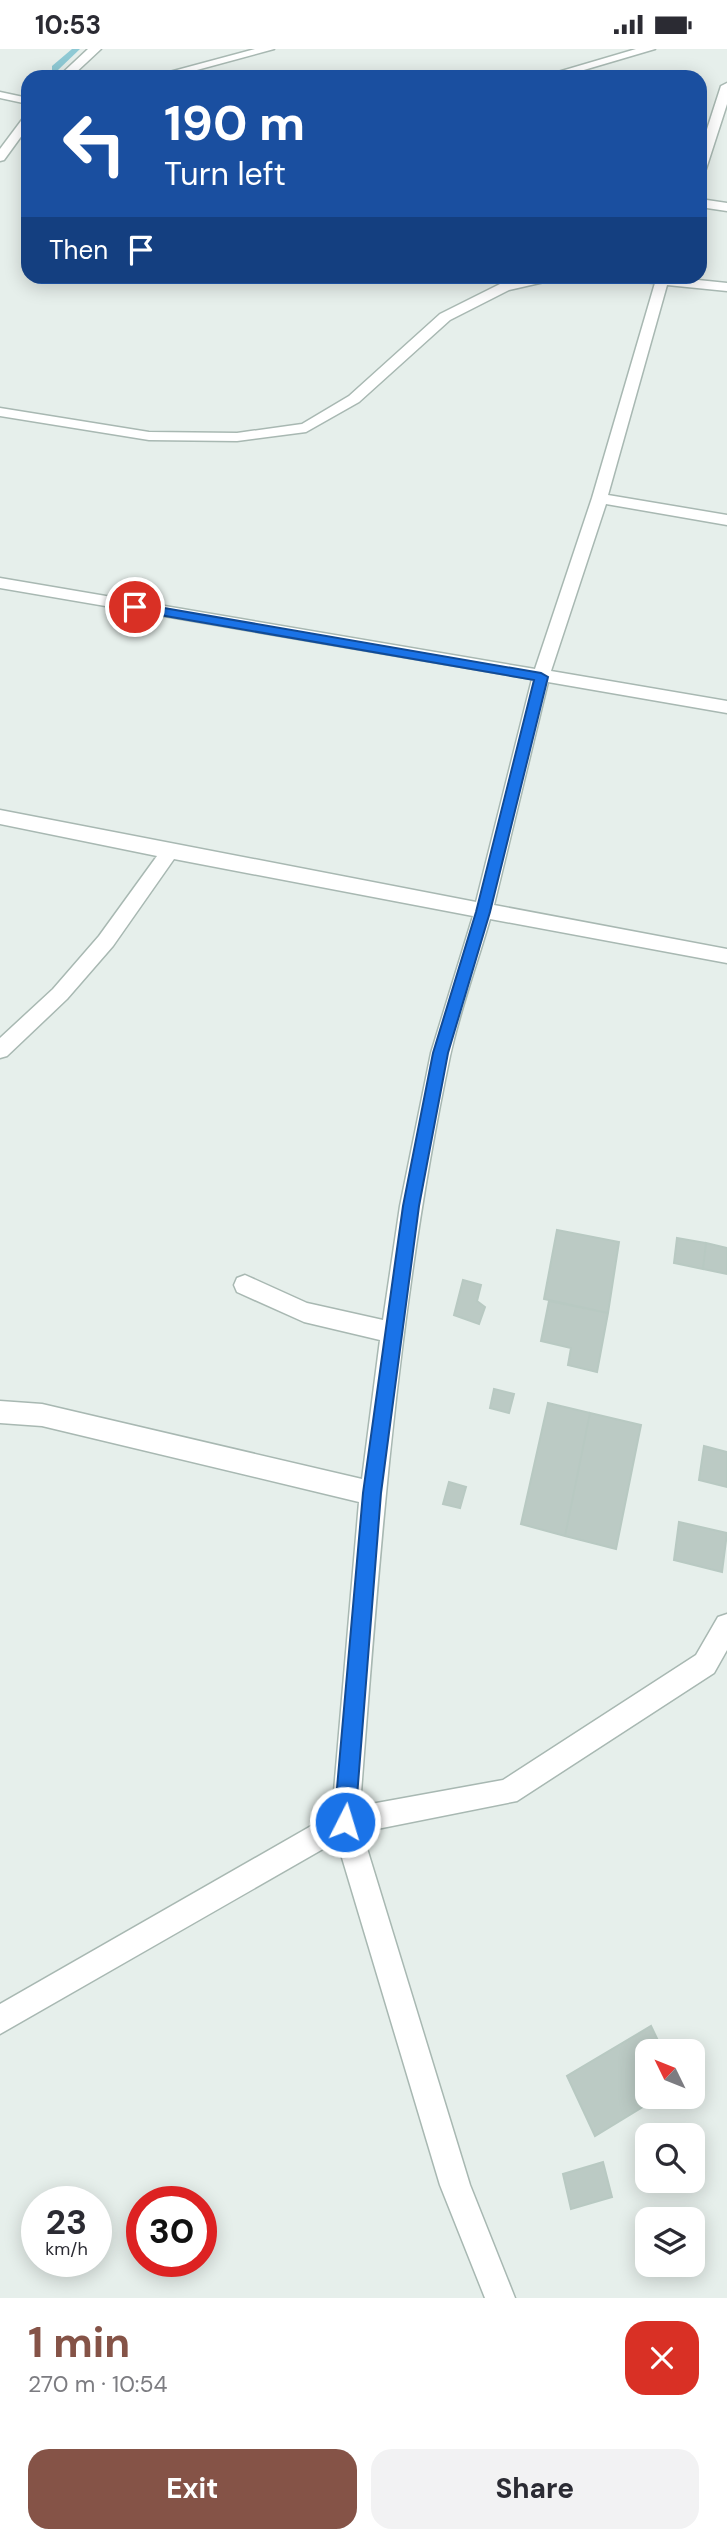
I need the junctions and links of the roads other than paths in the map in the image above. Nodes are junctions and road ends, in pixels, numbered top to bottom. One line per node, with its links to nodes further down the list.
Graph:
1 (95, 49): 4 (street)
2 (268, 49): 5 (street)
3 (649, 49): 6 (street)
4 (72, 70)
5 (185, 70)
6 (572, 70)
7 (727, 86): 11 (street)
8 (0, 95): 9 (street)
9 (21, 100)
10 (21, 128): 12 (street)
11 (707, 147)
12 (0, 157)
13 (707, 204): 14 (street)
14 (727, 207)
15 (521, 284): 19 (street)
16 (661, 284): 20 (street)
17 (706, 284): 18 (street)
18 (727, 287)
19 (0, 412)
20 (600, 498): 21 (street); 23 (street)
21 (727, 520)
22 (0, 583): 23 (street)
23 (541, 677): 24 (street); 27 (street)
24 (727, 707)
25 (0, 817): 26 (street)
26 (169, 852): 27 (street); 29 (street)
27 (483, 912): 28 (street); 31 (street)
28 (727, 957)
29 (0, 1050)
30 (246, 1285): 31 (street)
31 (393, 1333): 33 (street)
32 (0, 1412): 33 (street)
33 (372, 1493): 35 (street)
34 (727, 1626): 35 (street)
35 (345, 1822): 36 (street); 37 (street)
36 (0, 2020)
37 (500, 2298)

